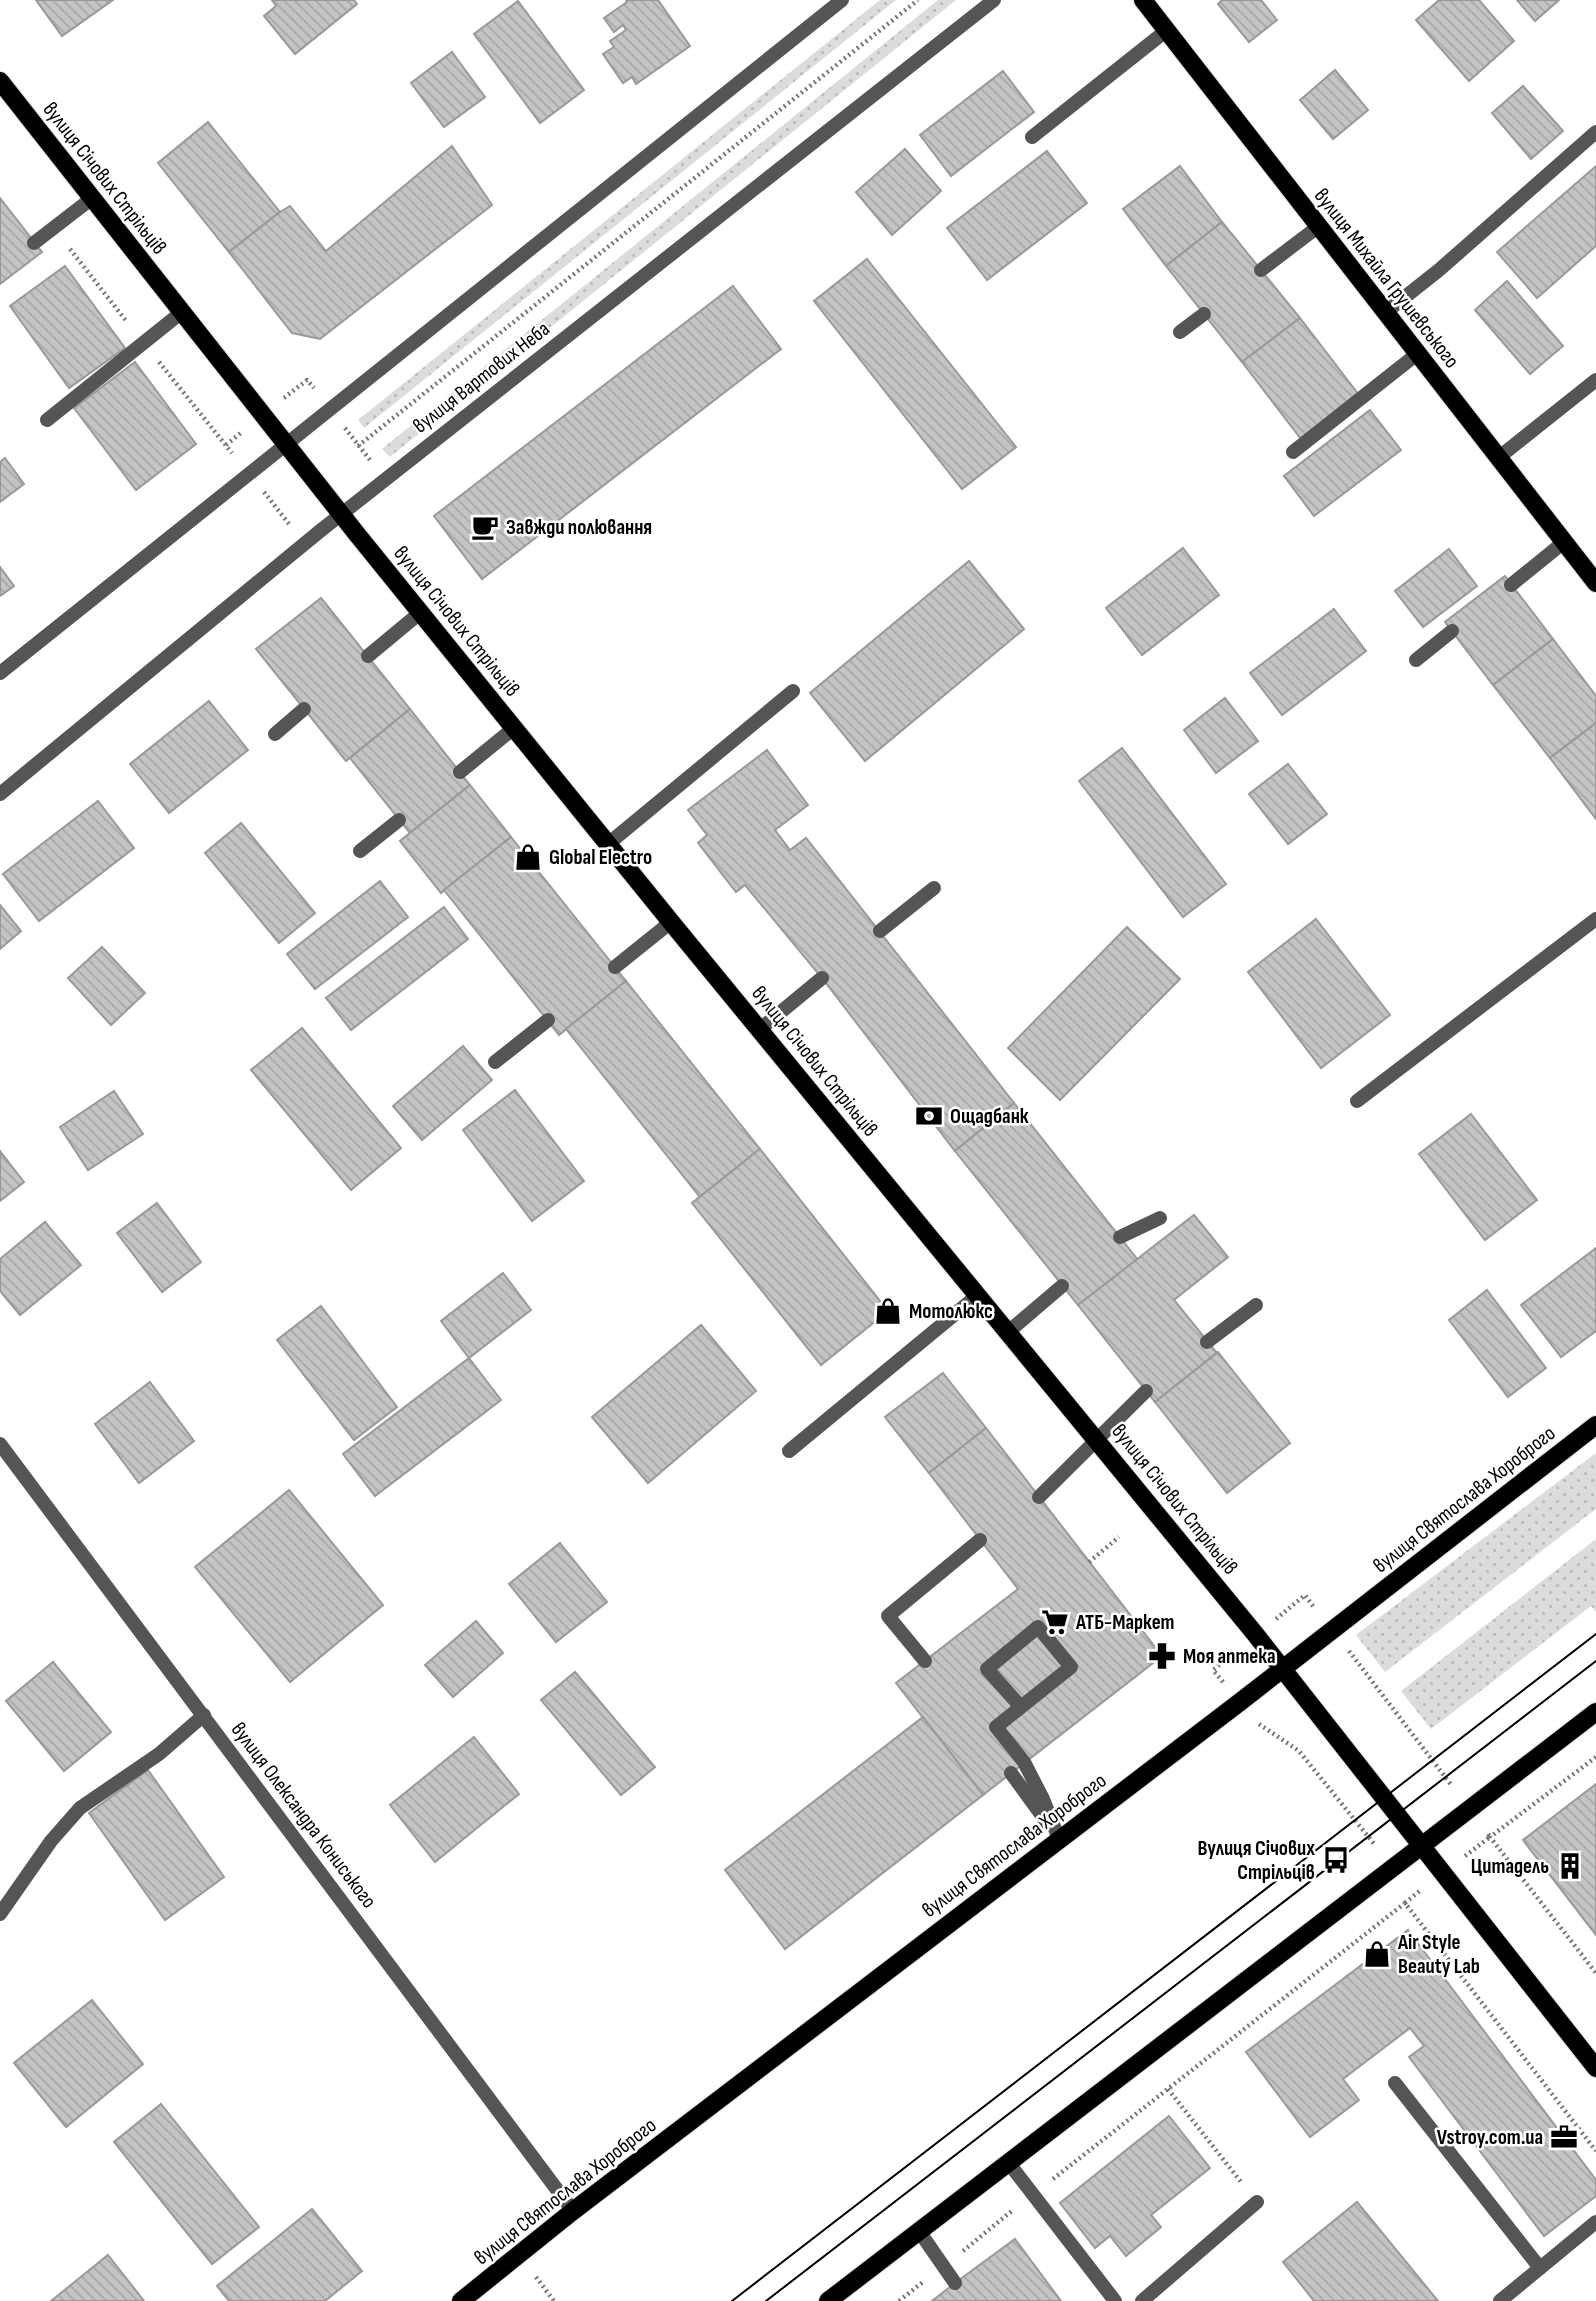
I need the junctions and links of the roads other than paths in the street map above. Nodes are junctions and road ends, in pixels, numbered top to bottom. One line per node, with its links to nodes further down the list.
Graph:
1 (842, 0): 19 (street)
2 (994, 0): 22 (street, вулиця Вартових Неба)
3 (1143, 0): 4 (main road, вулиця Михайла Грушевського)
4 (1167, 30): 7 (street); 9 (main road, вулиця Михайла Грушевського)
5 (0, 81): 8 (main road, вулиця Січових Стрільців)
6 (1596, 132): 13 (street)
7 (1031, 137)
8 (91, 199): 10 (street); 12 (main road, вулиця Січових Стрільців)
9 (1319, 226): 11 (street); 13 (main road, вулиця Михайла Грушевського)
10 (34, 243)
11 (1261, 270)
12 (182, 312): 18 (street); 19 (main road, вулиця Січових Стрільців)
13 (1386, 312): 16 (main road, вулиця Михайла Грушевського)
14 (1204, 314): 15 (street)
15 (1180, 332)
16 (1417, 354): 20 (street); 21 (main road, вулиця Михайла Грушевського)
17 (1596, 380): 21 (street)
18 (47, 420)
19 (285, 444): 22 (main road, вулиця Січових Стрільців); 30 (street)
20 (1293, 452)
21 (1497, 458): 23 (main road, вулиця Михайла Грушевського)
22 (341, 514): 26 (main road, вулиця Січових Стрільців); 36 (street, вулиця Вартових Неба)
23 (1564, 542): 24 (main road, вулиця Михайла Грушевського); 25 (street)
24 (1596, 583)
25 (1511, 585)
26 (421, 612): 28 (street); 33 (main road, вулиця Січових Стрільців)
27 (1452, 631): 29 (street)
28 (368, 656)
29 (1416, 660)
30 (0, 673)
31 (793, 691): 38 (street)
32 (304, 709): 34 (street)
33 (514, 728): 35 (street); 38 (main road, вулиця Січових Стрільців)
34 (275, 734)
35 (460, 772)
36 (0, 794)
37 (399, 820): 39 (street)
38 (608, 844): 42 (main road, вулиця Січових Стрільців)
39 (360, 851)
40 (934, 888): 43 (street)
41 (1596, 919): 49 (street)
42 (671, 922): 44 (street); 47 (main road, вулиця Січових Стрільців)
43 (880, 931)
44 (615, 967)
45 (822, 978): 47 (street)
46 (548, 1020): 48 (street)
47 (759, 1030): 53 (main road, вулиця Січових Стрільців)
48 (495, 1062)
49 (1357, 1101)
50 (1160, 1218): 51 (street)
51 (1119, 1237)
52 (1062, 1286): 55 (street)
53 (978, 1294): 55 (main road, вулиця Січових Стрільців); 61 (street)
54 (1256, 1305): 56 (street)
55 (1008, 1332): 59 (main road, вулиця Січових Стрільців)
56 (1207, 1342)
57 (1146, 1391): 59 (street)
58 (1596, 1425): 65 (main road, вулиця Святослава Хороброго)
59 (1097, 1440): 62 (street); 65 (main road, вулиця Січових Стрільців)
60 (0, 1444): 68 (street, вулиця Олександра Кониського)
61 (789, 1451)
62 (1039, 1497)
63 (980, 1540): 64 (street)
64 (925, 1661)
65 (1283, 1669): 70 (main road, вулиця Святослава Хороброго); 71 (main road, вулиця Січових Стрільців)
66 (1021, 1707): 66 (street); 70 (street)
67 (1596, 1712): 71 (main road)
68 (204, 1715): 72 (street); 77 (street, вулиця Олександра Кониського)
69 (1011, 1773): 70 (street)
70 (1059, 1839): 77 (main road, вулиця Святослава Хороброго)
71 (1421, 1846): 73 (main road, вулиця Січових Стрільців); 75 (main road)
72 (0, 1914)
73 (1596, 2068)
74 (1395, 2083): 80 (street)
75 (1008, 2162): 79 (main road); 84 (street)
76 (1257, 2202): 85 (street)
77 (573, 2211): 82 (main road, вулиця Святослава Хороброго)
78 (1596, 2222): 80 (street)
79 (919, 2231): 81 (street); 83 (main road)
80 (1540, 2268): 86 (street)
81 (956, 2283)
82 (461, 2301)
83 (828, 2301)
84 (1115, 2301)
85 (1142, 2301)
86 (1500, 2301)

